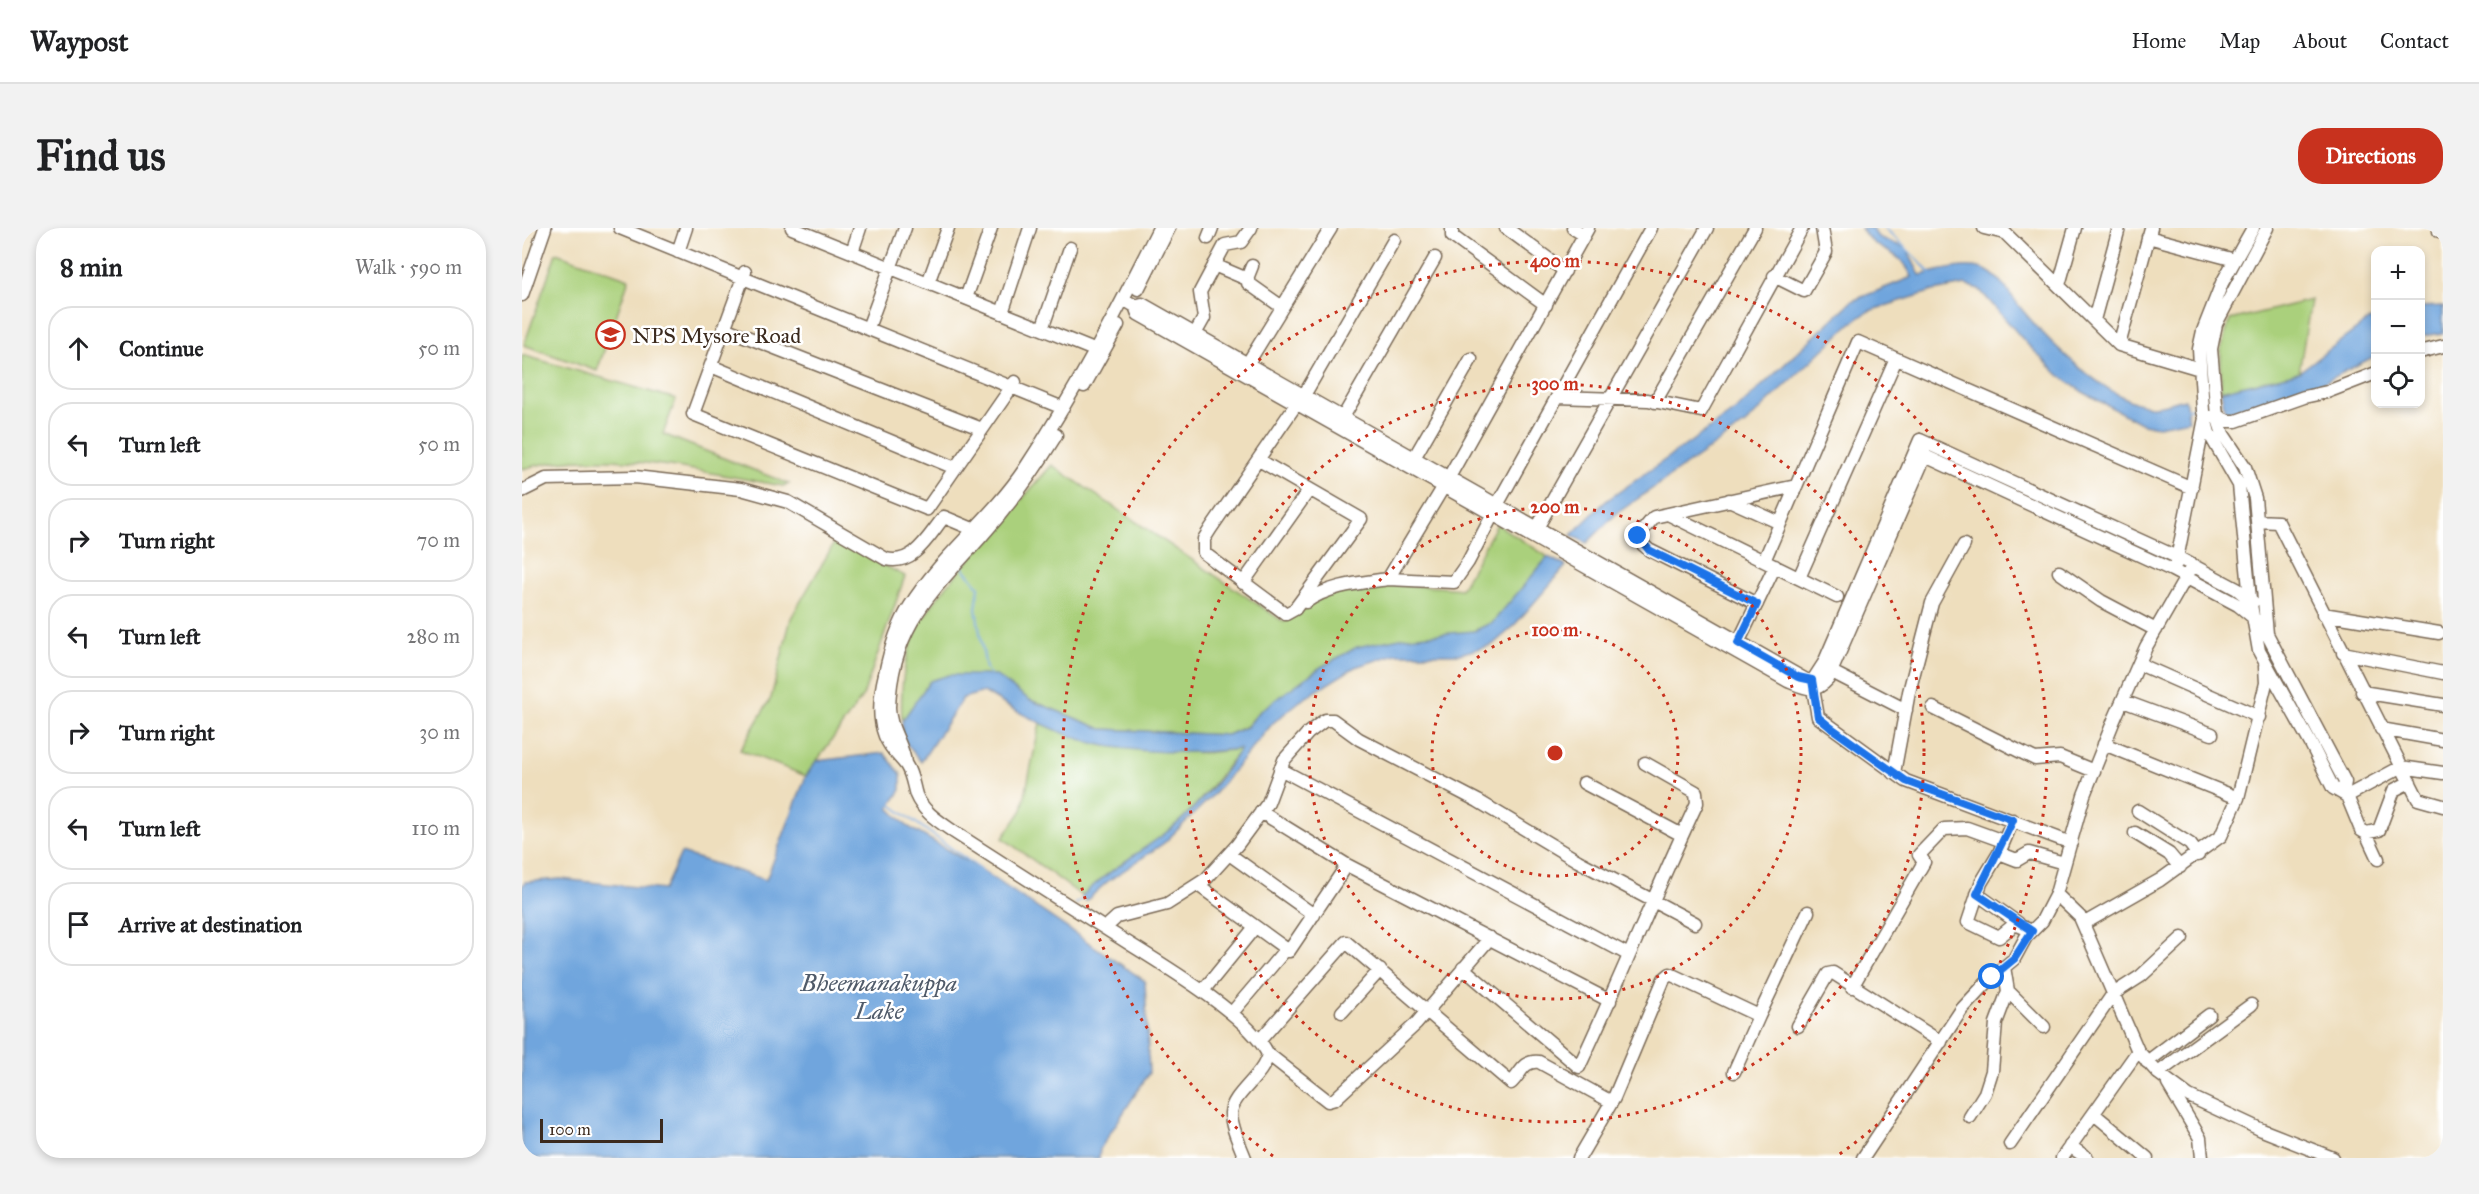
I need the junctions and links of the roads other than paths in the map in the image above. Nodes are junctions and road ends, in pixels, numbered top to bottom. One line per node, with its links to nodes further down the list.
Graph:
1 (545, 228): 47 (street)
2 (621, 228): 34 (street)
3 (636, 228): 34 (street)
4 (686, 228): 34 (street)
5 (792, 228): 28 (street)
6 (860, 228): 35 (street)
7 (905, 228): 40 (street)
8 (948, 228): 45 (street)
9 (991, 228): 48 (street)
10 (1030, 228): 52 (street)
11 (1159, 228): 49 (street)
12 (1169, 228): 49 (street)
13 (1251, 228): 38 (street)
14 (1331, 228): 51 (street)
15 (1452, 228): 50 (street)
16 (1506, 228): 41 (street)
17 (1572, 228): 29 (street)
18 (1651, 228): 69 (street)
19 (1707, 228): 70 (street)
20 (1755, 228): 72 (street)
21 (1802, 228): 43 (street)
22 (1822, 228): 43 (street)
23 (1984, 228): 30 (street)
24 (2075, 228): 46 (street)
25 (2119, 228): 53 (street)
26 (2253, 228): 37 (street)
27 (2267, 228): 74 (street)
28 (815, 232): 35 (street)
29 (1586, 232): 41 (street)
30 (2010, 232): 46 (street)
31 (2150, 233): 37 (street); 58 (street)
32 (1394, 240): 71 (street)
33 (1070, 248): 56 (street)
34 (679, 249): 42 (street)
35 (852, 252): 40 (street)
36 (1435, 258): 75 (street)
37 (2235, 260): 66 (street)
38 (1214, 265): 44 (street); 57 (street)
39 (1252, 266): 44 (street)
40 (891, 268): 45 (street); 54 (street)
41 (1565, 271): 50 (street)
42 (744, 275): 54 (street); 55 (street)
43 (1774, 276): 72 (street)
44 (1247, 279): 51 (street)
45 (928, 283): 48 (street)
46 (2059, 285): 53 (street)
47 (522, 296)
48 (966, 298): 52 (street)
49 (1129, 303): 57 (street); 60 (street); 65 (street); 131 (street)
50 (1546, 305): 82 (street)
51 (1282, 307): 65 (street)
52 (1002, 313): 56 (street)
53 (2094, 320): 58 (street)
54 (869, 326): 68 (street)
55 (724, 328): 64 (street); 76 (street)
56 (1042, 329): 60 (street)
57 (1195, 334): 65 (street)
58 (2120, 345): 66 (street)
59 (2443, 346): 61 (street)
60 (1094, 350): 73 (street)
61 (2425, 351)
62 (1471, 359): 79 (street)
63 (1896, 359): 83 (street); 84 (street); 103 (street)
64 (711, 366): 81 (street); 81 (street)
65 (1245, 368): 71 (street)
66 (2200, 369): 74 (street)
67 (2371, 375): 74 (street)
68 (1013, 384): 73 (street); 76 (street)
69 (1557, 397): 70 (street); 88 (street)
70 (1611, 397): 72 (street); 92 (street)
71 (1300, 400): 75 (street); 80 (street); 82 (street)
72 (1655, 402)
73 (1065, 405): 93 (street)
74 (2210, 407): 84 (street); 90 (street); 107 (street)
75 (1342, 418): 79 (street)
76 (982, 429): 81 (street)
77 (1920, 440): 78 (street); 96 (street); 120 (street)
78 (1925, 456): 100 (street); 118 (street)
79 (1414, 458): 82 (street)
80 (1259, 460): 85 (street); 105 (street)
81 (956, 468)
82 (1447, 482): 88 (street); 104 (street)
83 (1796, 486): 87 (street); 91 (street)
84 (2192, 488): 96 (street)
85 (1309, 490): 105 (street); 109 (street)
86 (522, 491): 93 (street)
87 (1729, 500): 89 (street); 91 (street)
88 (1495, 510): 92 (street); 95 (street); 104 (street)
89 (1668, 514): 97 (street); 108 (street)
90 (2257, 521): 110 (street); 111 (street)
91 (1780, 523): 97 (street)
92 (1537, 528): 95 (street)
93 (975, 530): 131 (street)
94 (1964, 546): 125 (street)
95 (1575, 555): 114 (street); 120 (street)
96 (2179, 558): 98 (street); 100 (street)
97 (1764, 561): 99 (street)
98 (2193, 565): 102 (street); 107 (street)
99 (1775, 566): 103 (street); 108 (street)
100 (2172, 570): 102 (street)
101 (2059, 572): 112 (street)
102 (2186, 577): 110 (street); 112 (street)
103 (1799, 578): 106 (street)
104 (1388, 579): 109 (street)
105 (1243, 583): 109 (street)
106 (1837, 597)
107 (2250, 599): 110 (street)
108 (1757, 604): 114 (street)
109 (1295, 609)
110 (2258, 614): 116 (street); 140 (street)
111 (2323, 614): 113 (street); 115 (street)
112 (2156, 630): 117 (street)
113 (2439, 633)
114 (1738, 643): 120 (street)
115 (2343, 653): 119 (street); 121 (street)
116 (2265, 663): 126 (street); 140 (street)
117 (2139, 664): 122 (street); 126 (street)
118 (1832, 672): 120 (street); 125 (street)
119 (2443, 673)
120 (1812, 685): 136 (street)
121 (2362, 692): 123 (street); 127 (street)
122 (2123, 702): 128 (street); 130 (street)
123 (2443, 705)
124 (1933, 708): 135 (street)
125 (1906, 710): 136 (street)
126 (2259, 717): 141 (street)
127 (2381, 729): 129 (street); 133 (street)
128 (2212, 734)
129 (2443, 740)
130 (2104, 744): 135 (street); 141 (street)
131 (905, 763): 168 (street)
132 (1645, 763): 148 (street)
133 (2401, 767): 137 (street); 138 (street); 140 (street)
134 (1280, 769): 144 (street); 161 (street); 173 (street)
135 (2094, 771): 150 (street)
136 (1894, 772): 145 (street)
137 (2443, 773)
138 (2410, 782): 142 (street); 147 (street)
139 (1584, 783): 148 (street)
140 (2345, 794): 147 (street)
141 (2238, 798): 153 (street)
142 (2443, 806)
143 (2138, 811): 153 (street)
144 (1261, 812): 152 (street); 156 (street)
145 (2013, 820): 149 (street); 150 (street)
146 (2135, 833): 157 (street)
147 (2366, 833): 154 (street)
148 (1682, 835): 161 (street)
149 (2003, 841): 151 (street); 178 (street)
150 (2071, 843): 155 (street)
151 (1999, 853): 155 (street); 159 (street)
152 (1229, 854): 158 (street); 163 (street)
153 (2198, 855): 157 (street)
154 (2378, 859)
155 (2064, 863): 160 (street)
156 (1347, 865): 163 (street); 170 (street)
157 (2180, 867): 166 (street)
158 (1198, 885): 167 (street); 168 (street)
159 (1977, 894): 165 (street); 165 (street)
160 (2056, 894): 166 (street); 169 (street)
161 (1652, 899): 164 (street); 173 (street)
162 (1808, 912): 187 (street)
163 (1314, 915): 172 (street)
164 (1695, 923)
165 (2018, 923): 169 (street)
166 (2083, 924): 180 (street)
167 (1255, 927): 172 (street); 177 (street)
168 (1105, 928): 190 (street)
169 (2032, 931): 174 (street)
170 (1490, 938): 175 (street); 181 (street)
171 (2182, 938): 180 (street)
172 (1286, 949): 183 (street)
173 (1629, 955): 181 (street)
174 (2004, 967): 179 (street); 191 (street)
175 (1464, 969): 181 (street); 184 (street)
176 (1380, 970): 184 (street); 185 (street); 190 (street)
177 (1206, 987)
178 (1852, 987): 188 (street); 191 (street)
179 (2008, 991): 189 (street); 199 (street)
180 (2113, 994): 192 (street); 200 (street)
181 (1610, 1001)
182 (2251, 1005): 196 (street)
183 (1236, 1008)
184 (1428, 1010): 193 (street); 197 (street)
185 (1342, 1012)
186 (2209, 1015): 194 (street)
187 (1759, 1016): 195 (street); 197 (street)
188 (1798, 1026)
189 (2044, 1027)
190 (1260, 1040): 193 (street)
191 (1941, 1042): 204 (street)
192 (2138, 1051): 194 (street); 198 (street)
193 (1268, 1054): 202 (street)
194 (2147, 1062): 196 (street)
195 (1734, 1072)
196 (2161, 1076): 208 (street); 209 (street)
197 (1614, 1098): 203 (street)
198 (2094, 1114): 201 (street); 207 (street)
199 (1970, 1117)
200 (2010, 1144)
201 (2070, 1146): 205 (street); 206 (street)
202 (1245, 1158)
203 (1579, 1158)
204 (1863, 1158)
205 (2062, 1158)
206 (2087, 1158)
207 (2147, 1158)
208 (2202, 1158)
209 (2333, 1158)

